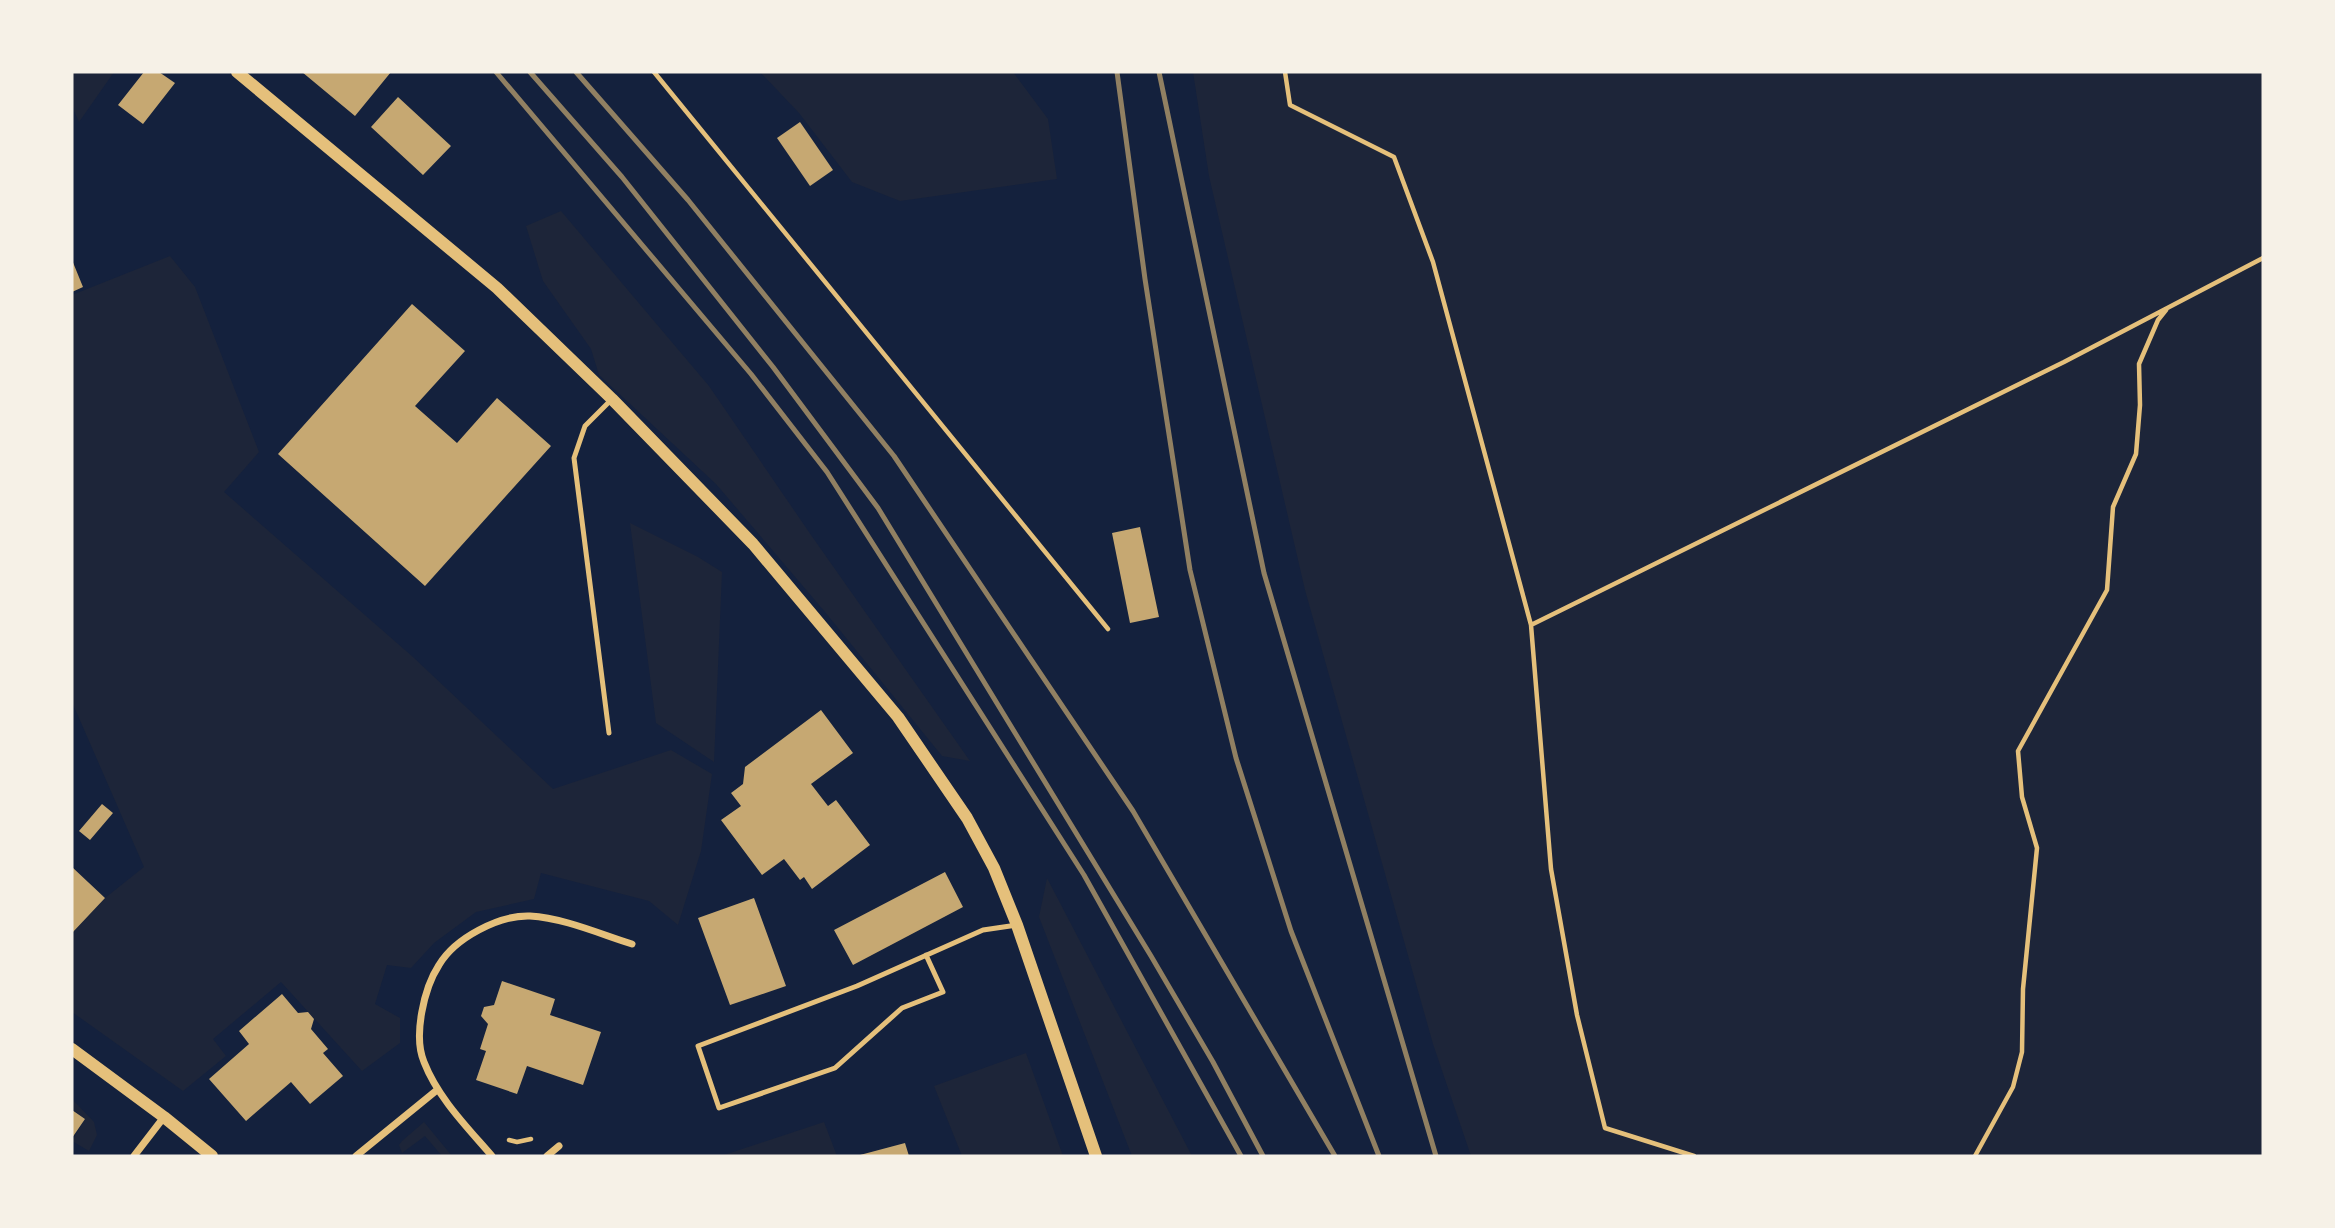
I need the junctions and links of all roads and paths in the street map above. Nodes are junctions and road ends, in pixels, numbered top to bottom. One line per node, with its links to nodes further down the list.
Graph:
1 (237, 72): 6 (street)
2 (654, 72): 8 (path)
3 (1284, 72): 7 (path)
4 (2263, 258): 5 (path)
5 (2167, 308): 7 (path); 26 (path)
6 (612, 399): 9 (lane); 10 (street)
7 (1531, 625): 25 (path)
8 (1108, 629)
9 (609, 733)
10 (1017, 925): 12 (lane); 24 (street)
11 (632, 944): 14 (street)
12 (926, 955): 12 (lane)
13 (72, 1049): 15 (street)
14 (437, 1090): 21 (street); 22 (street)
15 (164, 1117): 19 (street); 20 (street)
16 (539, 1134): 17 (path)
17 (505, 1139)
18 (559, 1146): 23 (street)
19 (134, 1156)
20 (212, 1156)
21 (356, 1156)
22 (492, 1156)
23 (547, 1156)
24 (1096, 1156)
25 (1694, 1156)
26 (1975, 1156)

